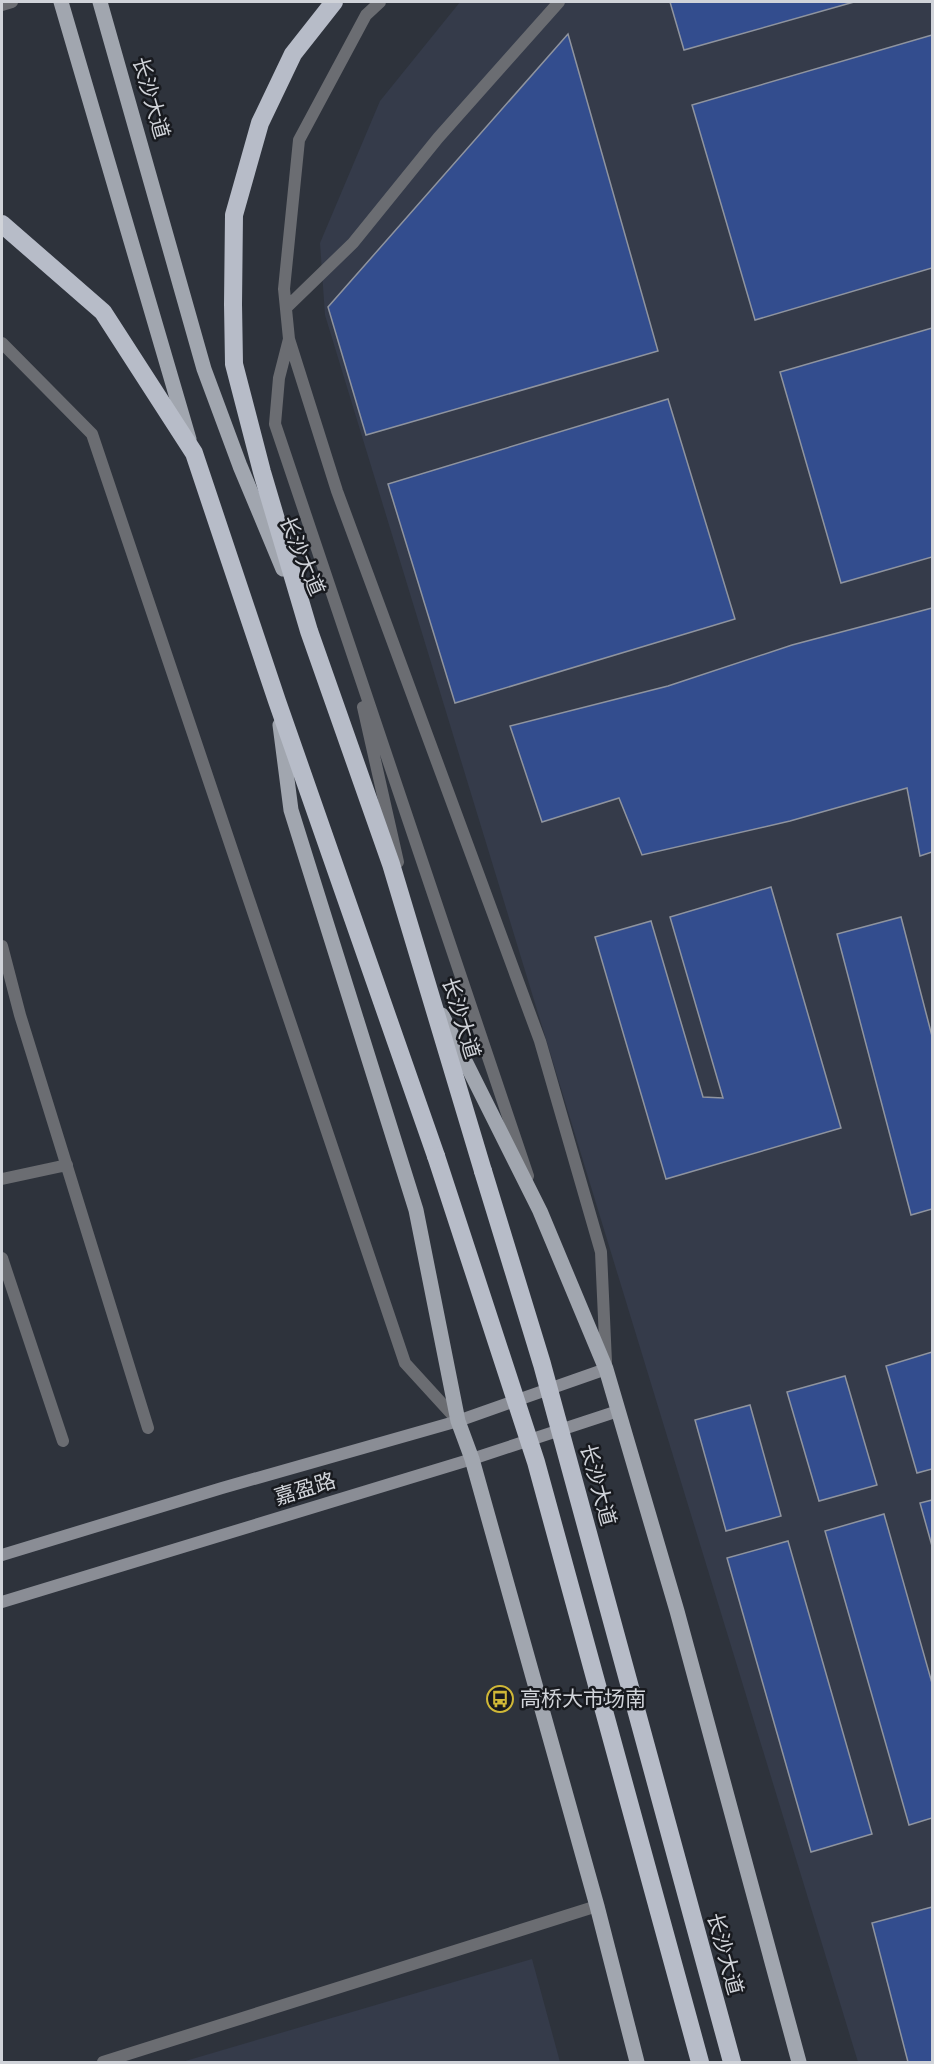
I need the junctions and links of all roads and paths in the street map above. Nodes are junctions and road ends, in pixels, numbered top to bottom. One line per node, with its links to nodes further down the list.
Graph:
1 (12, 2): 7 (street)
2 (61, 2): 12 (main road)
3 (100, 2): 13 (main road, 长沙大道)
4 (334, 2): 13 (highway)
5 (380, 2): 9 (street)
6 (559, 2): 9 (street)
7 (2, 5)
8 (2, 224): 12 (highway)
9 (286, 308): 10 (street)
10 (289, 339): 14 (street); 23 (street)
11 (2, 343): 25 (street)
12 (194, 453): 15 (highway)
13 (309, 631): 17 (highway, 长沙大道)
14 (349, 643): 17 (street); 21 (street)
15 (277, 701): 25 (main road); 34 (highway, bridge)
16 (2, 946): 19 (street)
17 (417, 948): 18 (highway, 长沙大道)
18 (429, 989): 21 (main road); 35 (highway, 长沙大道, bridge)
19 (67, 1165): 20 (street); 26 (street)
20 (2, 1179)
21 (540, 1211): 23 (main road)
22 (2, 1258): 27 (street)
23 (606, 1369): 24 (main road); 25 (street, 嘉盈路)
24 (618, 1411): 28 (street, 嘉盈路); 36 (main road)
25 (458, 1421): 28 (main road); 29 (street, 嘉盈路)
26 (148, 1428)
27 (63, 1441)
28 (472, 1459): 30 (street, 嘉盈路); 31 (main road)
29 (2, 1555)
30 (2, 1602)
31 (597, 1906): 32 (street); 33 (main road)
32 (103, 2062)
33 (636, 2062)
34 (700, 2062)
35 (732, 2062)
36 (799, 2062)

